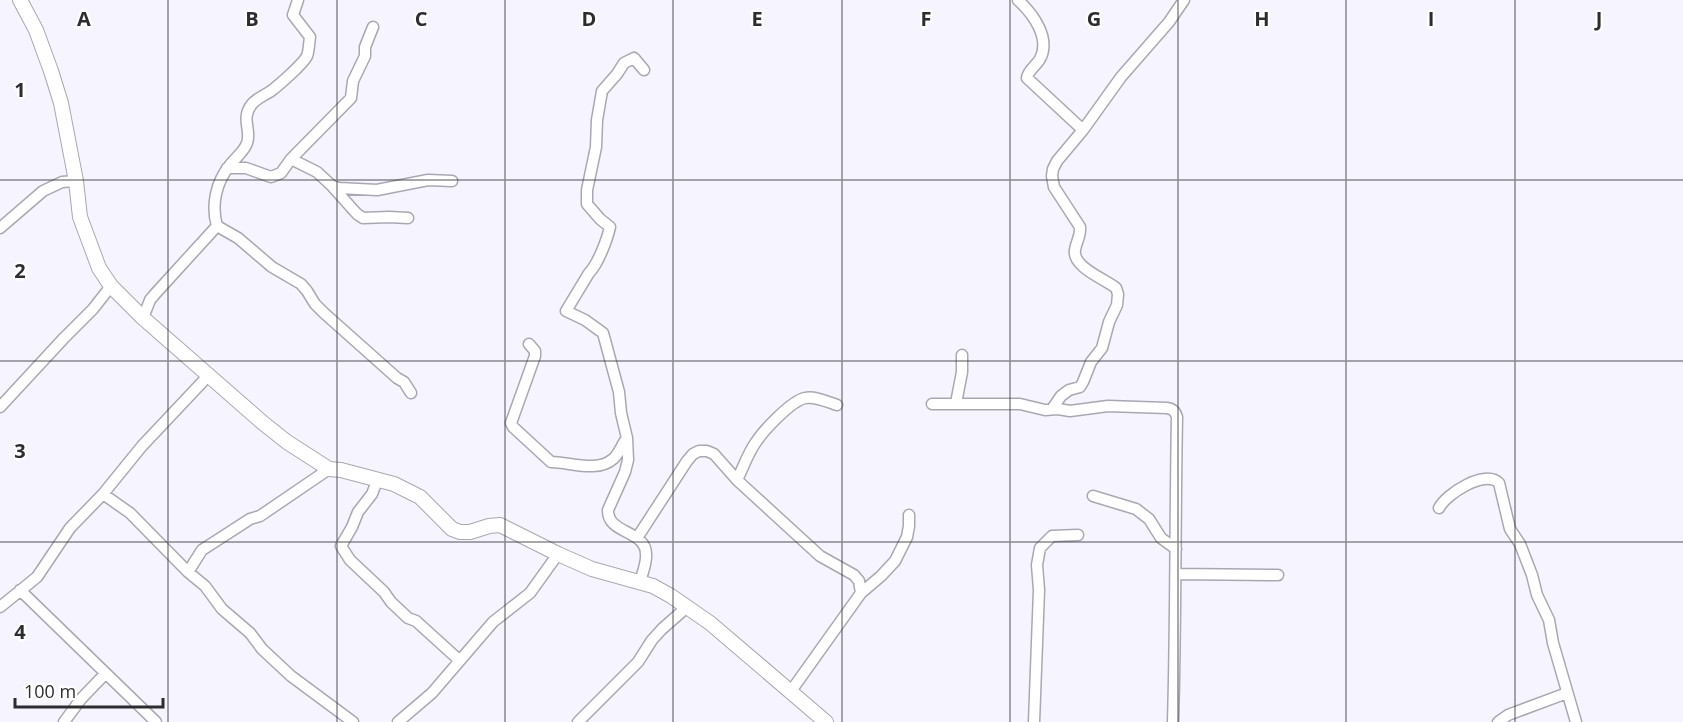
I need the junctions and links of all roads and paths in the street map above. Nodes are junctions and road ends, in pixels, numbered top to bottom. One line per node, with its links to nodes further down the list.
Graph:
1 (20, 0): 10 (street)
2 (298, 0): 9 (street)
3 (1018, 0): 7 (street)
4 (1184, 0): 7 (street)
5 (373, 27): 8 (street)
6 (644, 70): 27 (street)
7 (1083, 130): 26 (street)
8 (291, 159): 9 (street); 12 (street)
9 (227, 168): 14 (street)
10 (76, 181): 15 (street); 16 (street)
11 (452, 181): 12 (street)
12 (332, 185): 13 (street)
13 (408, 219)
14 (217, 226): 17 (street); 21 (street)
15 (0, 228)
16 (111, 286): 17 (street); 25 (street)
17 (143, 318): 20 (street)
18 (529, 344): 27 (street)
19 (962, 355): 22 (street)
20 (208, 376): 28 (street); 31 (street)
21 (411, 393)
22 (956, 403): 23 (street); 26 (street)
23 (932, 404)
24 (837, 405): 29 (street)
25 (0, 407)
26 (1052, 410): 37 (street)
27 (627, 438): 36 (street)
28 (329, 469): 30 (street); 39 (street)
29 (737, 480): 36 (street); 44 (street)
30 (377, 481): 38 (street); 47 (street)
31 (103, 494): 39 (street); 43 (street)
32 (1093, 496): 37 (street)
33 (1439, 508): 50 (street)
34 (909, 515): 44 (street)
35 (1078, 535): 57 (street)
36 (637, 538): 42 (street)
37 (1176, 549): 40 (street)
38 (558, 554): 42 (street); 47 (street)
39 (188, 572): 53 (street)
40 (1176, 574): 41 (street); 58 (street)
41 (1278, 574)
42 (640, 582): 46 (street)
43 (20, 590): 45 (street); 48 (street)
44 (861, 593): 49 (street)
45 (0, 607)
46 (687, 607): 49 (street); 55 (street)
47 (459, 660): 54 (street)
48 (105, 674): 51 (street); 52 (street)
49 (791, 691): 56 (street)
50 (1567, 693): 59 (street); 60 (street)
51 (64, 722)
52 (156, 722)
53 (353, 722)
54 (398, 722)
55 (578, 722)
56 (826, 722)
57 (1034, 722)
58 (1173, 722)
59 (1498, 722)
60 (1576, 722)

